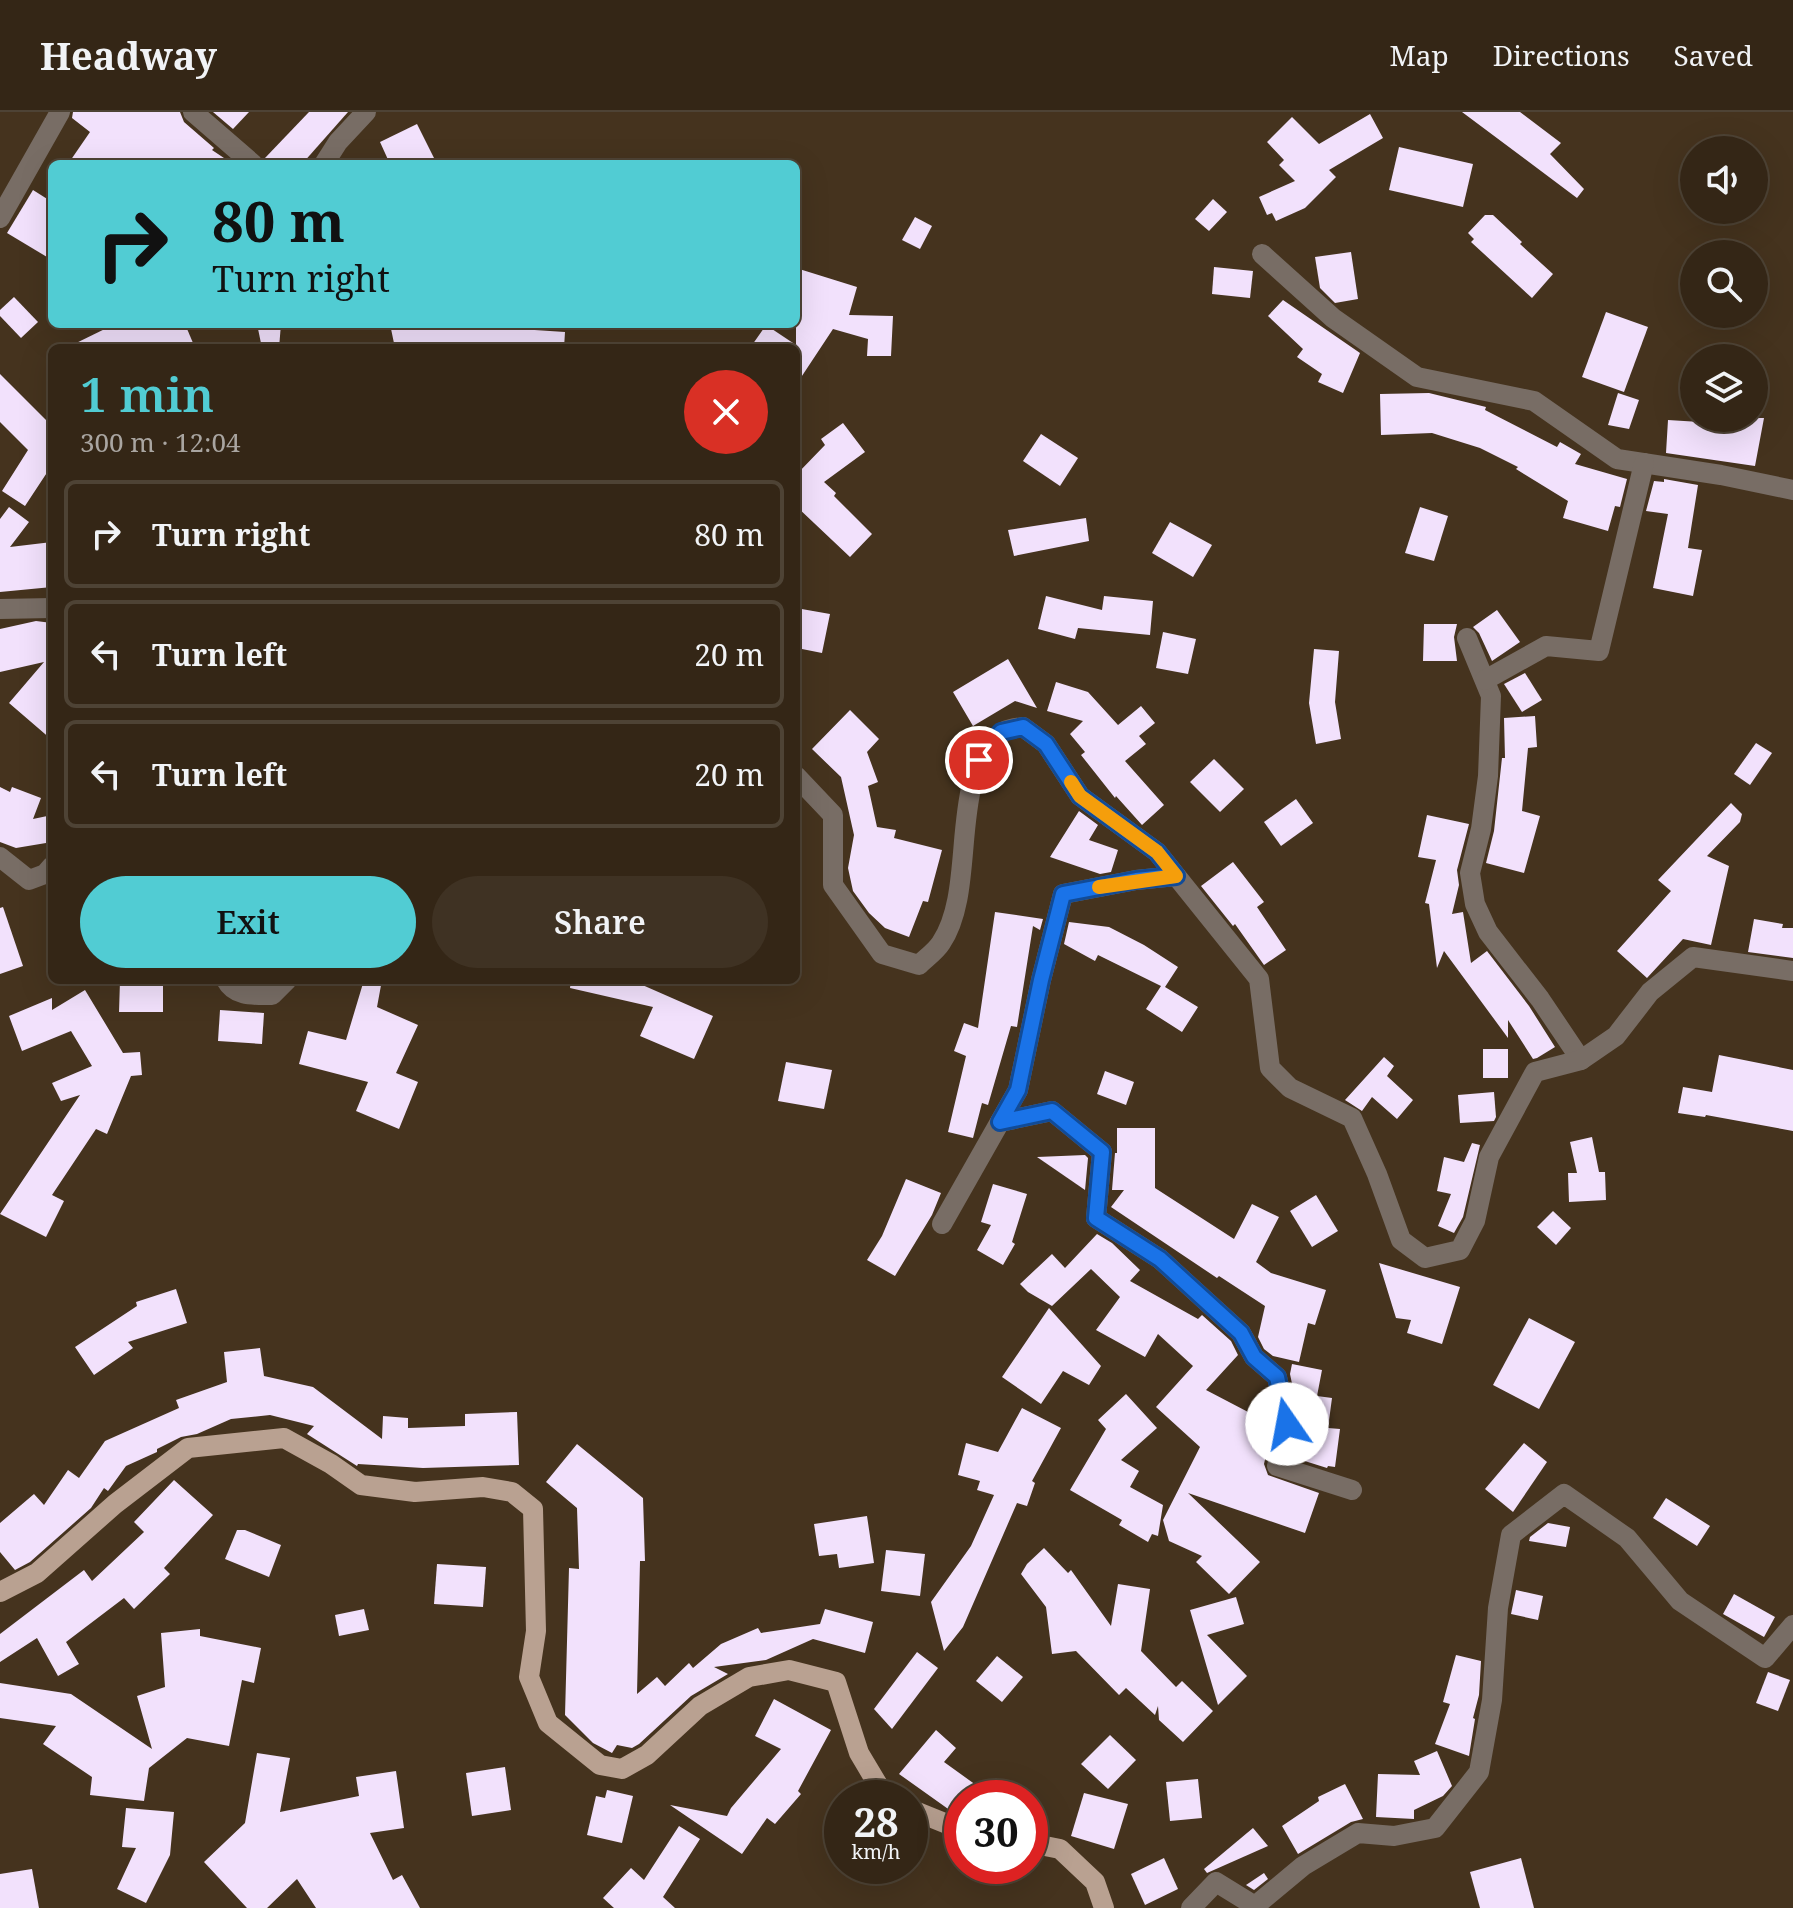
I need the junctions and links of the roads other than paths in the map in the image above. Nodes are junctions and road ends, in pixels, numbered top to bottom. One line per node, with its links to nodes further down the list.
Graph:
1 (60, 112): 6 (street)
2 (193, 112): 4 (street)
3 (366, 112): 5 (street)
4 (248, 160)
5 (327, 160)
6 (0, 218)
7 (1262, 254): 8 (street)
8 (1644, 463): 9 (street); 13 (street)
9 (1793, 490)
10 (48, 608): 11 (street)
11 (0, 609)
12 (1467, 638): 13 (street)
13 (1485, 680): 21 (street)
14 (800, 780): 17 (street)
15 (0, 857): 16 (street)
16 (48, 871)
17 (1176, 876): 21 (street); 22 (street)
18 (1793, 971): 21 (street)
19 (227, 984): 20 (street)
20 (283, 984)
21 (1581, 1060)
22 (1000, 1122): 23 (street); 24 (street)
23 (942, 1224)
24 (1352, 1490)
25 (0, 1592): 27 (main road)
26 (1793, 1625): 30 (street)
27 (875, 1780)
28 (1048, 1847): 29 (main road)
29 (1104, 1908)
30 (1191, 1908)

